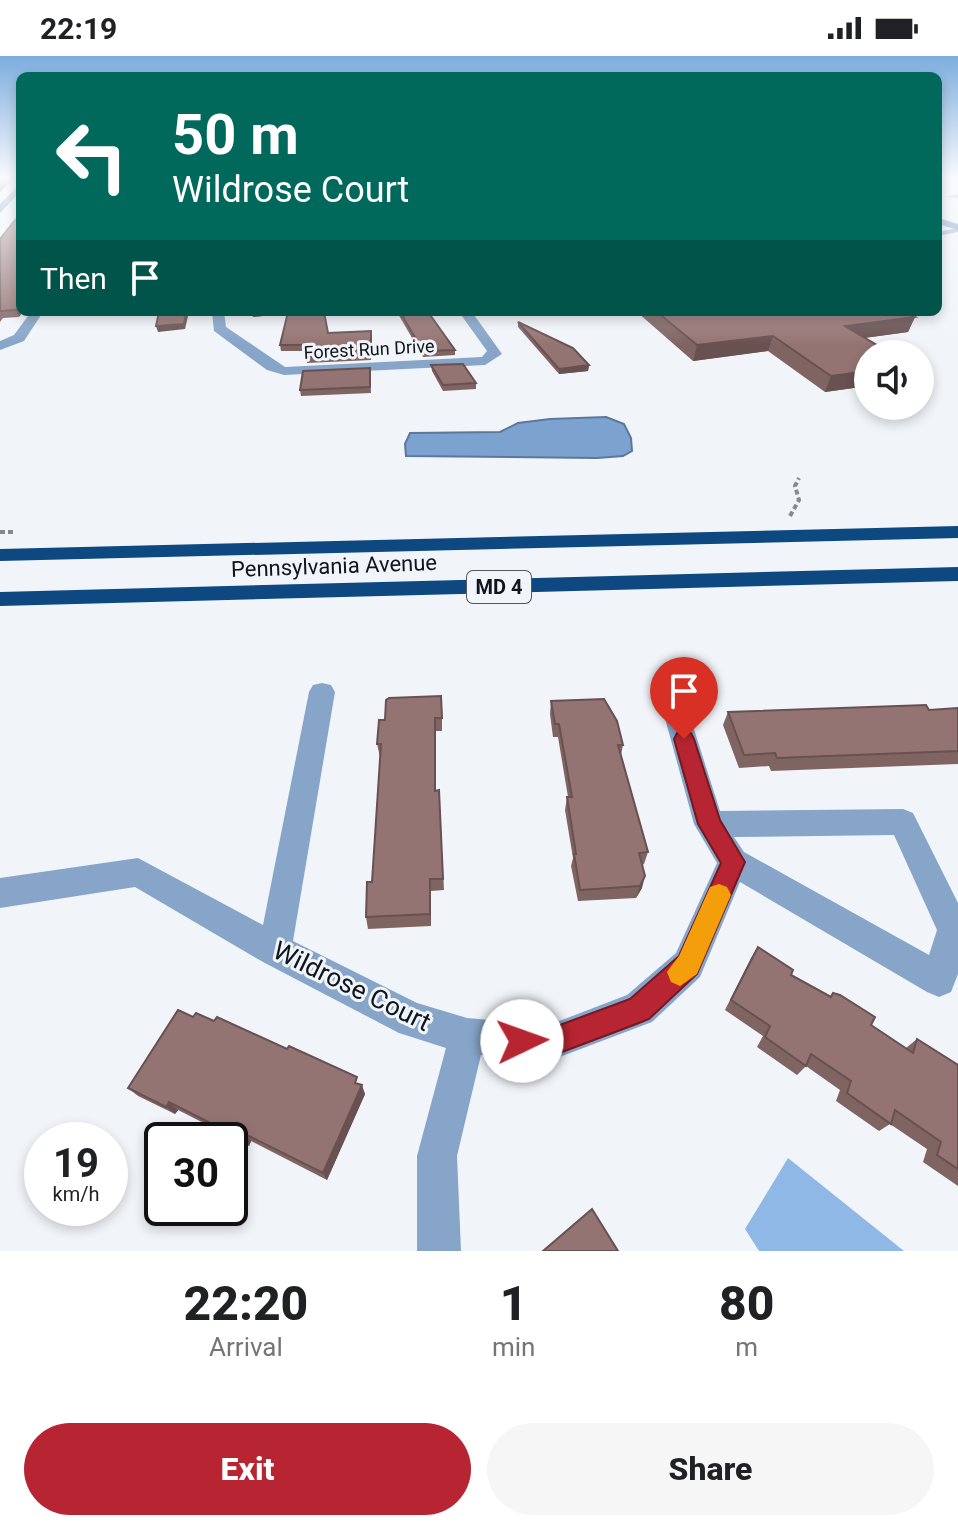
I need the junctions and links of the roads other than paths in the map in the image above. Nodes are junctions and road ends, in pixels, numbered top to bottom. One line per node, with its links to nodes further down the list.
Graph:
1 (34, 316): 4 (street)
2 (218, 316): 3 (street, Forest Run Drive)
3 (468, 316)
4 (0, 346)
5 (958, 532): 6 (highway, Pennsylvania Avenue / MD 4)
6 (0, 555)
7 (958, 574): 8 (highway, Pennsylvania Avenue / MD 4)
8 (0, 599)
9 (667, 682): 11 (street)
10 (322, 692): 14 (street)
11 (709, 824): 12 (street); 12 (street)
12 (733, 862): 15 (street, Wildrose Court)
13 (0, 893): 14 (street, Wildrose Court)
14 (275, 950): 15 (street, Wildrose Court)
15 (467, 1036): 16 (street)
16 (439, 1251)

